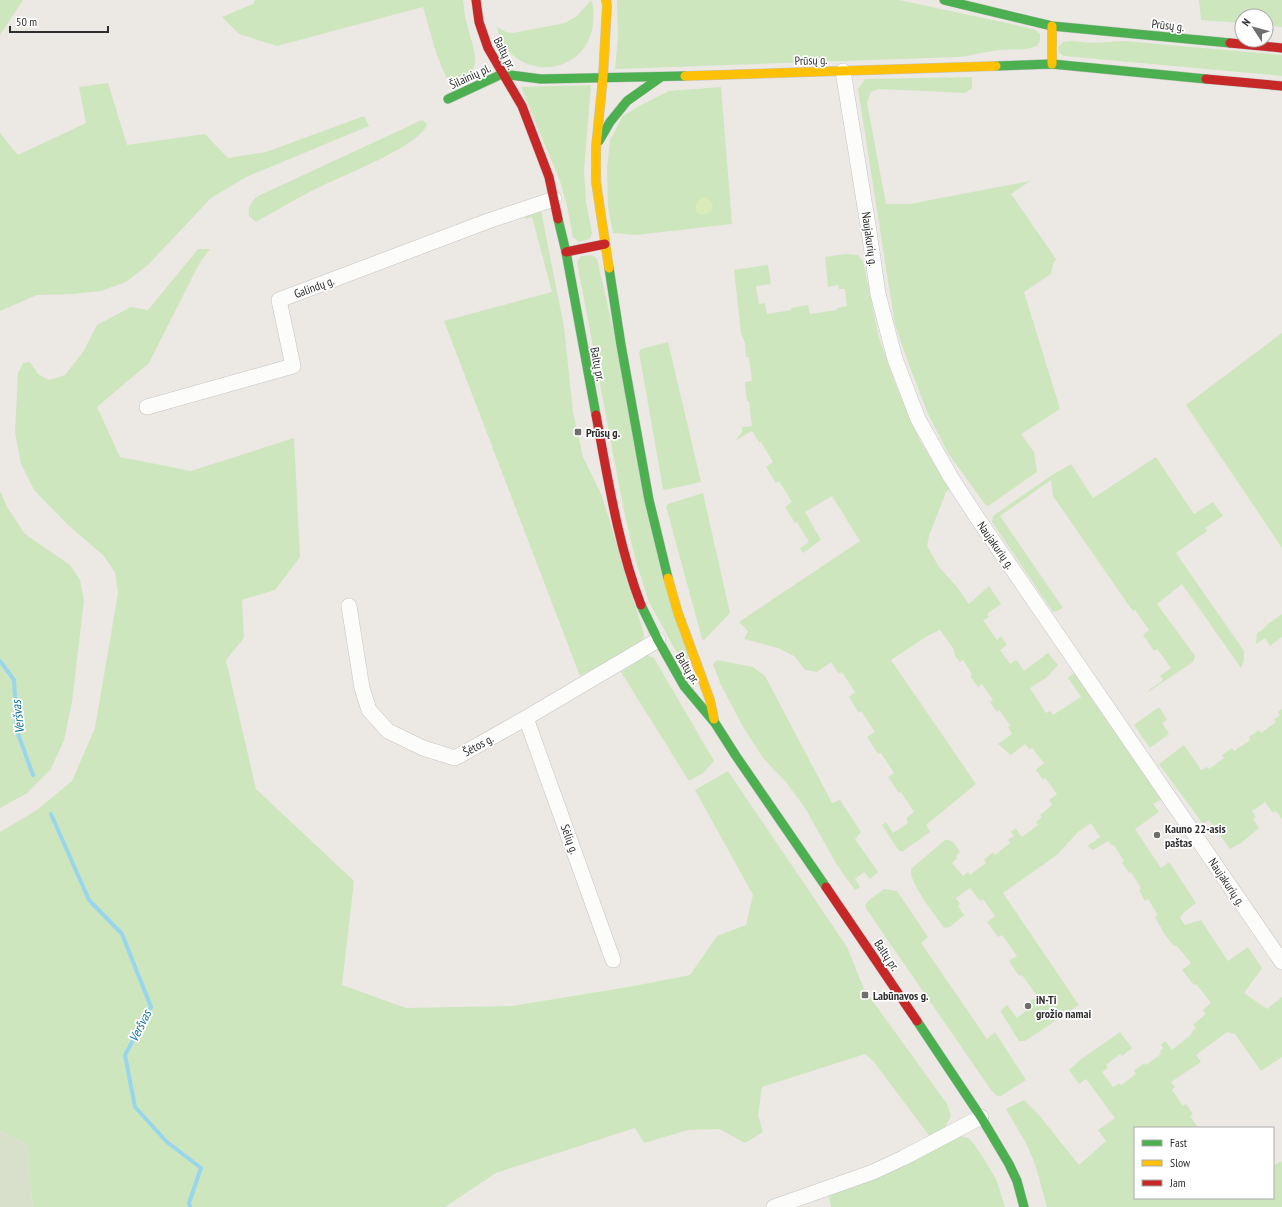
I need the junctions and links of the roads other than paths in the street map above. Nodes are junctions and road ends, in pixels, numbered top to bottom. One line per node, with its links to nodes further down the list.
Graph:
1 (476, 0): 11 (street, Baltų pr.)
2 (606, 0): 5 (street, Baltų pr.)
3 (944, 0): 4 (street, Prūsų g.)
4 (1052, 26): 6 (street, Prūsų g.); 8 (street)
5 (605, 37): 7 (street); 13 (street, Baltų pr.)
6 (1282, 48)
7 (595, 55)
8 (1052, 64): 10 (street, Prūsų g.); 15 (street, Prūsų g.)
9 (581, 70): 12 (street, Prūsų g.)
10 (843, 71): 14 (street, Prūsų g.); 27 (street, Naujakurių g.)
11 (502, 74): 12 (street, Prūsų g.); 16 (street, Šilainių pl.); 18 (street, Baltų pr.)
12 (570, 77): 13 (street, Prūsų g.)
13 (603, 77): 14 (street, Prūsų g.); 17 (street, Baltų pr.)
14 (661, 77): 17 (street)
15 (1282, 86)
16 (448, 99)
17 (596, 147): 19 (street, Baltų pr.)
18 (554, 198): 20 (street, Baltų pr.); 21 (street, Galindų g.)
19 (605, 244): 20 (street); 25 (street, Baltų pr.)
20 (566, 252): 23 (street, Baltų pr.)
21 (147, 407)
22 (349, 606): 24 (street, Šėtos g.)
23 (658, 640): 24 (street, Šėtos g.); 25 (street, Baltų pr.)
24 (526, 718): 26 (street, Sėlių g.)
25 (716, 723): 28 (street, Baltų pr.)
26 (613, 960)
27 (1282, 962)
28 (981, 1117): 29 (street); 30 (street, Baltų pr.)
29 (774, 1207)
30 (1024, 1207)

